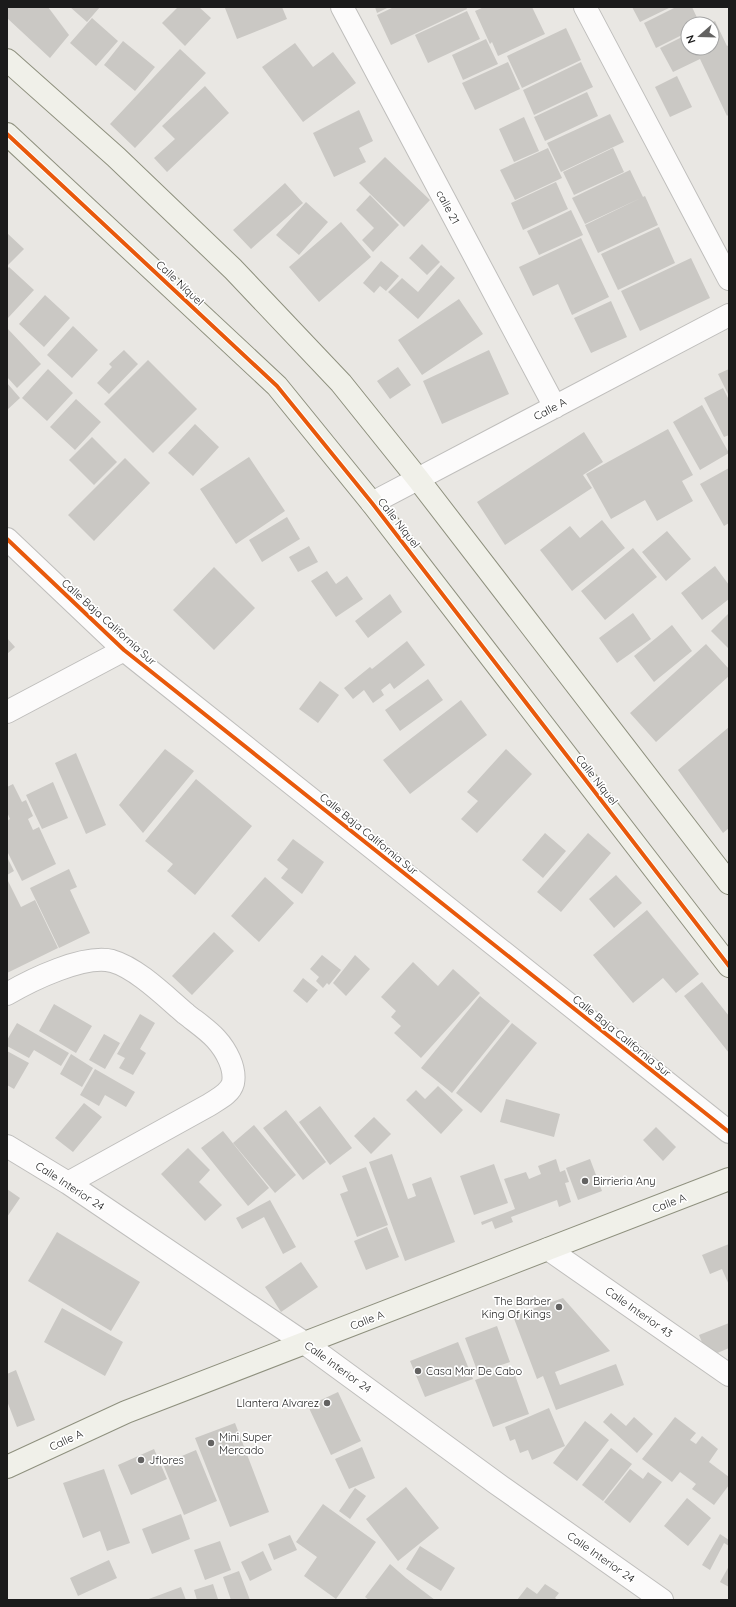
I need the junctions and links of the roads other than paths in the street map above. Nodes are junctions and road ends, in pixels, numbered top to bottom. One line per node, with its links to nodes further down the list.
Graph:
1 (342, 7): 7 (street, calle 21)
2 (585, 7): 5 (street)
3 (7, 60): 8 (street)
4 (7, 134): 9 (street, Calle Níquel)
5 (729, 279)
6 (729, 315): 7 (street, Calle A)
7 (555, 407): 8 (street, Calle A)
8 (418, 479): 9 (street, Calle A); 13 (street)
9 (372, 504): 14 (street, Calle Níquel)
10 (7, 539): 11 (street, Calle Baja California Sur)
11 (124, 650): 12 (street); 16 (street, Calle Baja California Sur)
12 (7, 712)
13 (729, 883)
14 (729, 966)
15 (7, 994): 19 (street)
16 (729, 1132)
17 (7, 1146): 19 (street, Calle Interior 24)
18 (729, 1179): 20 (street, Calle A)
19 (68, 1183): 21 (street, Calle Interior 24)
20 (548, 1250): 21 (street, Calle A); 22 (street, Calle Interior 43)
21 (306, 1344): 23 (street, Calle A); 24 (street, Calle Interior 24)
22 (729, 1375)
23 (7, 1467)
24 (662, 1600)

